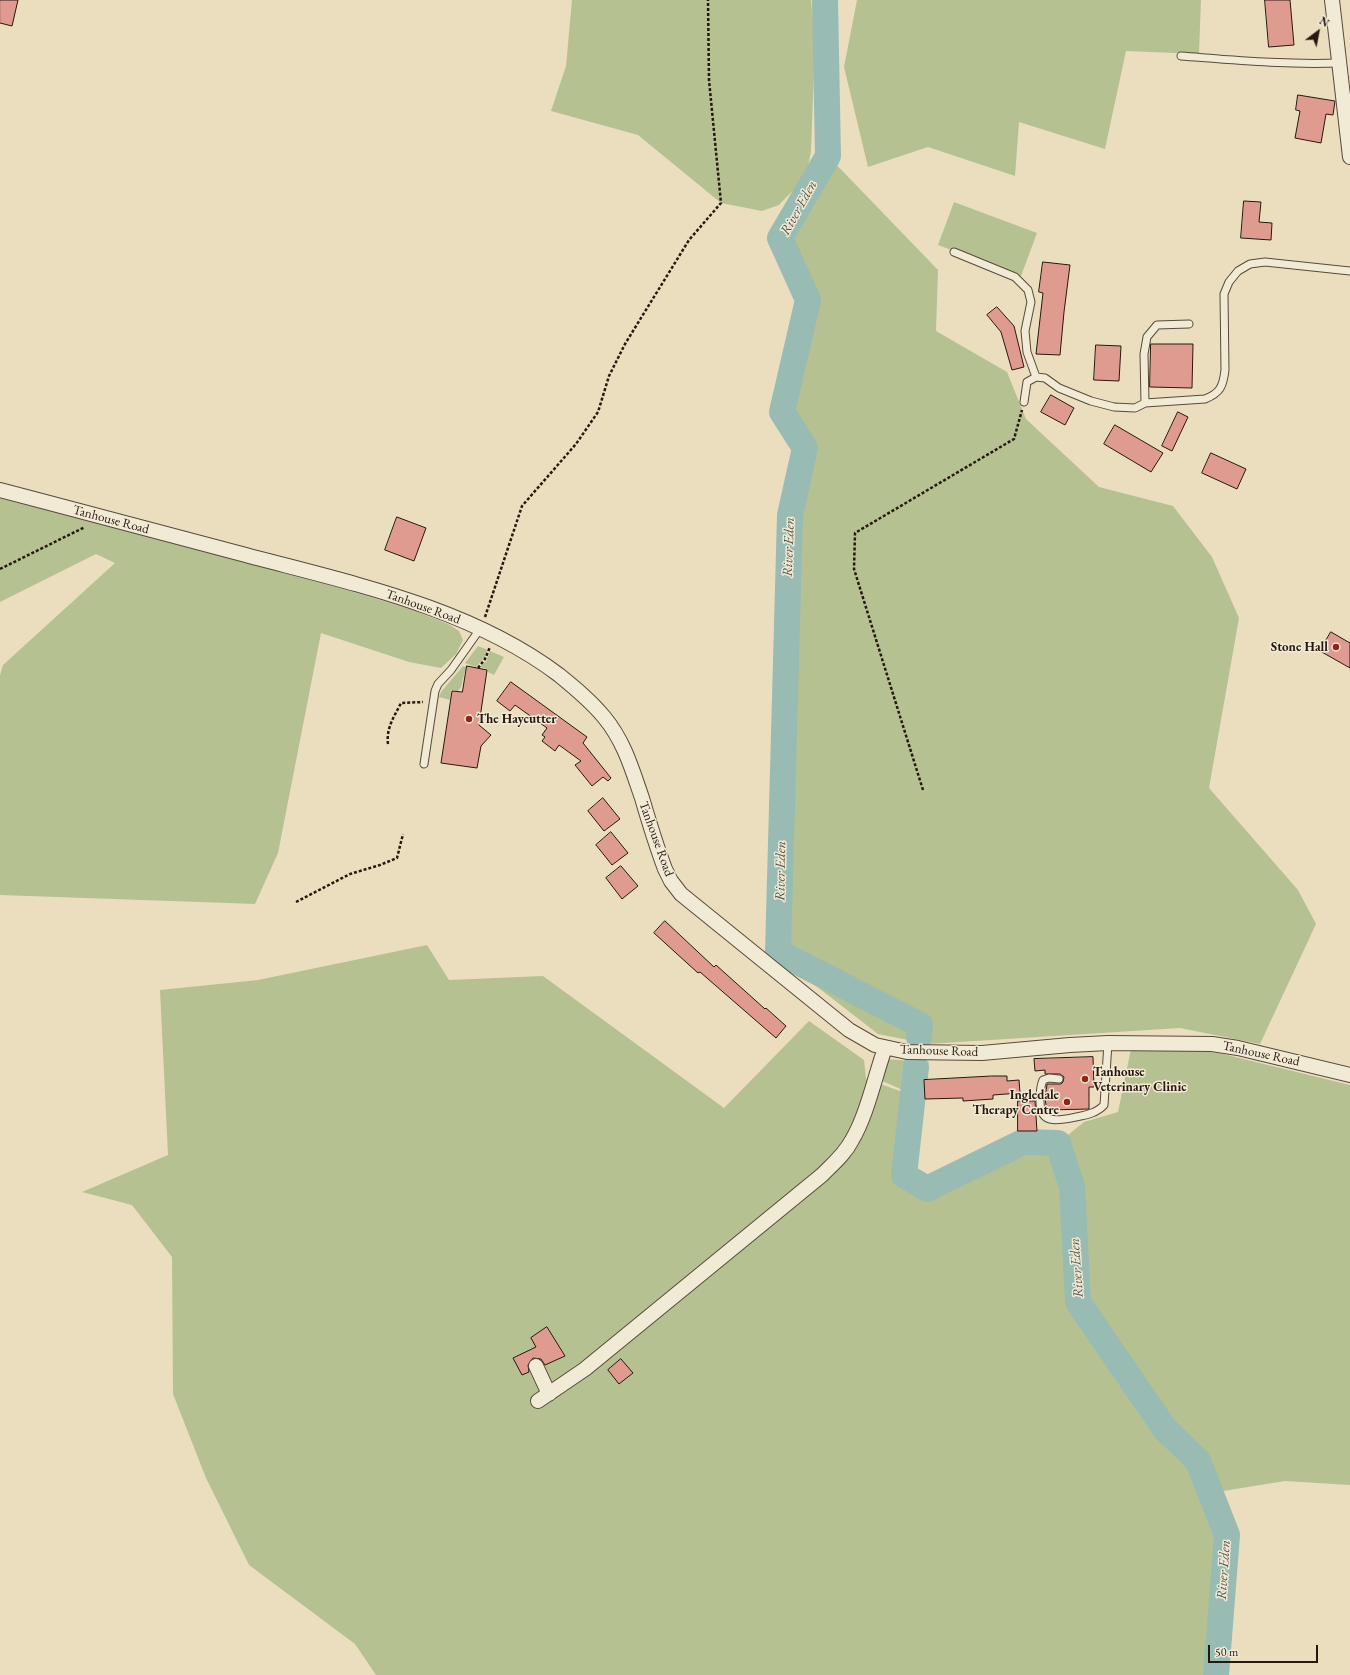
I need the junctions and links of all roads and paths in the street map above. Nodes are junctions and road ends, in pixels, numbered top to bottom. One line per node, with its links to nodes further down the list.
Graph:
1 (708, 0): 15 (path)
2 (1332, 0): 4 (street)
3 (1181, 56): 4 (lane)
4 (1339, 63): 5 (street)
5 (1350, 157)
6 (954, 252): 9 (lane)
7 (1350, 271): 11 (lane)
8 (1189, 324): 11 (lane)
9 (1036, 377): 10 (lane); 11 (lane)
10 (1024, 402): 22 (path)
11 (1145, 403)
12 (0, 490): 15 (street, Tanhouse Road)
13 (85, 527): 14 (path)
14 (0, 569)
15 (479, 629): 16 (path); 19 (lane); 26 (street, Tanhouse Road)
16 (490, 647): 17 (path); 18 (path)
17 (496, 649)
18 (478, 668)
19 (433, 701): 20 (path); 21 (lane)
20 (388, 744)
21 (424, 764)
22 (923, 790)
23 (403, 834): 24 (path)
24 (296, 902)
25 (1108, 1043): 26 (street, Tanhouse Road); 27 (street, Tanhouse Road); 28 (lane)
26 (886, 1048): 29 (street)
27 (1350, 1075)
28 (1059, 1079)
29 (536, 1366)

